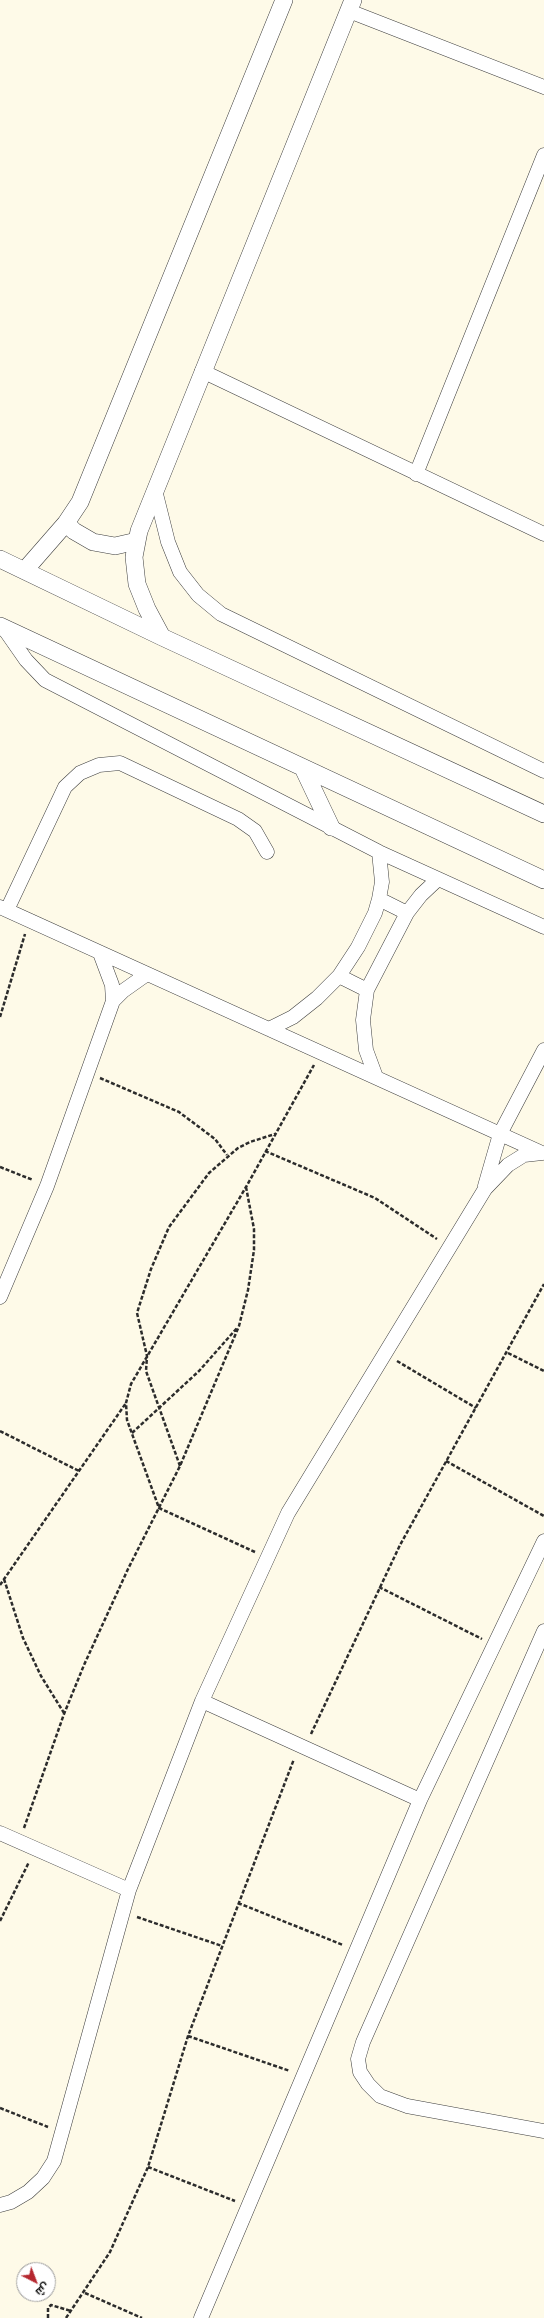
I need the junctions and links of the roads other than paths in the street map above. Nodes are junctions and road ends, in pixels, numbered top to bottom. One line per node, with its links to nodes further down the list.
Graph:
1 (284, 0): 8 (street)
2 (351, 5): 3 (street); 5 (street)
3 (544, 87)
4 (544, 155): 6 (street)
5 (202, 371): 6 (street); 7 (street)
6 (416, 474): 9 (street)
7 (155, 490): 10 (street); 16 (street)
8 (66, 523): 10 (street); 12 (street)
9 (544, 534)
10 (137, 541): 14 (street)
11 (0, 559): 12 (street)
12 (25, 570): 14 (street)
13 (1, 626): 15 (street); 18 (street)
14 (162, 636): 17 (street)
15 (303, 768): 18 (street); 22 (street)
16 (544, 771)
17 (544, 814)
18 (331, 827): 20 (street)
19 (267, 852): 24 (street)
20 (379, 852): 21 (street); 23 (street)
21 (438, 879): 25 (street); 26 (street)
22 (544, 880)
23 (379, 899): 25 (street); 29 (street)
24 (3, 909): 27 (street)
25 (407, 913): 30 (street)
26 (544, 927)
27 (100, 952): 28 (street); 31 (street)
28 (147, 974): 31 (street); 32 (street)
29 (339, 976): 30 (street); 32 (street)
30 (366, 990): 34 (street)
31 (113, 1001): 38 (street)
32 (269, 1029): 34 (street)
33 (544, 1050): 35 (street)
34 (376, 1078): 35 (street)
35 (500, 1134): 36 (street); 37 (street)
36 (543, 1153): 37 (street)
37 (485, 1189): 41 (street)
38 (0, 1297)
39 (544, 1541): 42 (street)
40 (544, 1633): 45 (street)
41 (202, 1701): 42 (street); 44 (street)
42 (420, 1800): 47 (street)
43 (0, 1833): 44 (street)
44 (129, 1890): 46 (street)
45 (544, 2131)
46 (0, 2205)
47 (201, 2318)

